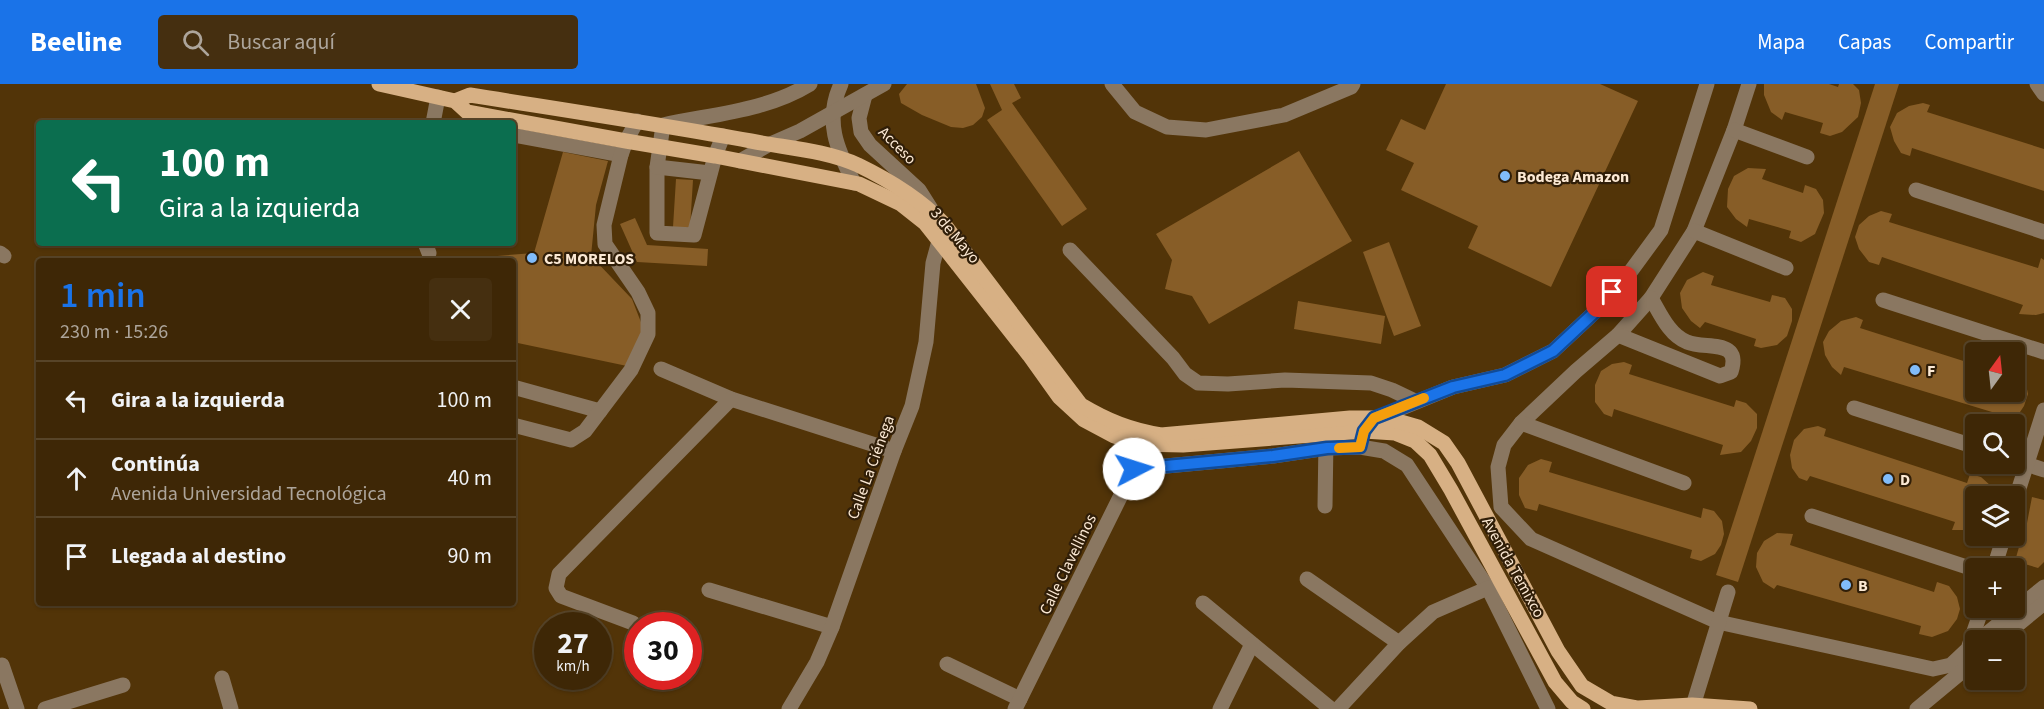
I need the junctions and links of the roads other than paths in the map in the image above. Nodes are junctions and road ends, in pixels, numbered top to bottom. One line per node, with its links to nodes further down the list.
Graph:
1 (380, 84): 13 (main road)
2 (810, 84): 20 (street)
3 (841, 84): 15 (street)
4 (884, 84): 12 (street)
5 (1112, 84): 6 (street)
6 (1353, 84)
7 (1707, 84): 50 (street)
8 (1749, 84): 22 (street)
9 (2037, 84): 10 (street)
10 (2044, 94)
11 (470, 95): 14 (main road); 16 (street); 19 (main road)
12 (865, 95): 15 (street); 36 (street, Acceso)
13 (438, 97): 14 (main road); 17 (street)
14 (455, 101): 16 (main road)
15 (833, 111): 25 (street); 30 (street)
16 (470, 117): 18 (main road, 3 de Mayo)
17 (434, 120)
18 (485, 120)
19 (637, 121): 20 (main road); 27 (street)
20 (663, 125): 24 (main road); 26 (street)
21 (516, 126): 27 (main road, 3 de Mayo)
22 (1734, 130): 29 (street); 38 (street)
23 (516, 135): 27 (street)
24 (723, 136): 25 (main road); 28 (street)
25 (768, 145): 30 (main road); 31 (street)
26 (660, 147): 27 (main road, 3 de Mayo); 28 (main road, 3 de Mayo); 32 (street)
27 (624, 148): 53 (street)
28 (715, 156): 31 (main road, 3 de Mayo); 33 (street)
29 (1807, 157)
30 (842, 160): 34 (street); 36 (main road)
31 (740, 161): 34 (main road, 3 de Mayo)
32 (657, 167): 33 (street); 33 (street)
33 (710, 173)
34 (854, 183): 40 (main road, 3 de Mayo)
35 (1916, 190): 39 (street)
36 (932, 212): 37 (main road)
37 (944, 224): 40 (street, Calle La Ciénega); 58 (main road)
38 (1694, 231): 42 (street); 43 (street)
39 (2044, 232)
40 (938, 239): 58 (main road, 3 de Mayo); 63 (street, Calle La Ciénega)
41 (1070, 250): 50 (street)
42 (1786, 268)
43 (1651, 298): 45 (street); 45 (street)
44 (1883, 300): 46 (street)
45 (1618, 335): 55 (street)
46 (2044, 352)
47 (661, 369): 49 (street)
48 (516, 388): 53 (street)
49 (731, 399): 63 (street); 79 (street)
50 (1415, 401): 54 (street)
51 (1854, 408): 61 (street)
52 (2044, 410): 64 (street)
53 (600, 411): 56 (street)
54 (1374, 418): 57 (street); 58 (main road); 93 (main road)
55 (1521, 423): 68 (street); 80 (street)
56 (516, 426)
57 (1364, 431): 59 (main road, 3 de Mayo); 60 (main road, 3 de Mayo); 62 (street)
58 (1139, 438): 59 (main road, 3 de Mayo); 66 (street, Calle Clavellinos)
59 (1327, 441): 62 (street); 66 (street); 69 (street)
60 (1415, 441): 102 (main road, Avenida Temixco)
61 (1965, 443)
62 (1360, 447): 74 (street)
63 (894, 451): 81 (street, Calle La Ciénega)
64 (2025, 453)
65 (2025, 463): 67 (street)
66 (1134, 469): 92 (street, Calle Clavellinos)
67 (2044, 470)
68 (1684, 483)
69 (1325, 506)
70 (1812, 516): 71 (street)
71 (1965, 566)
72 (1307, 579): 84 (street)
73 (2044, 586): 82 (street)
74 (1488, 588): 84 (street); 101 (street)
75 (709, 590): 81 (street)
76 (1728, 592): 80 (street)
77 (1203, 603): 85 (street)
78 (2044, 603): 83 (street)
79 (624, 620)
80 (1718, 622): 86 (street); 93 (street)
81 (832, 627): 97 (street, Calle La Ciénega)
82 (1995, 630)
83 (2011, 630)
84 (1399, 643): 100 (street)
85 (1252, 644): 98 (street); 99 (street)
86 (1965, 655)
87 (1965, 659): 104 (street)
88 (947, 664): 92 (street)
89 (2, 665): 94 (street)
90 (222, 678): 96 (street)
91 (123, 685): 95 (street)
92 (1018, 704)
93 (1692, 707): 103 (main road)
94 (17, 709)
95 (45, 709)
96 (231, 709)
97 (789, 709)
98 (1221, 709)
99 (1331, 709)
100 (1338, 709)
101 (1548, 709)
102 (1583, 709)
103 (1750, 709)
104 (1917, 709)

